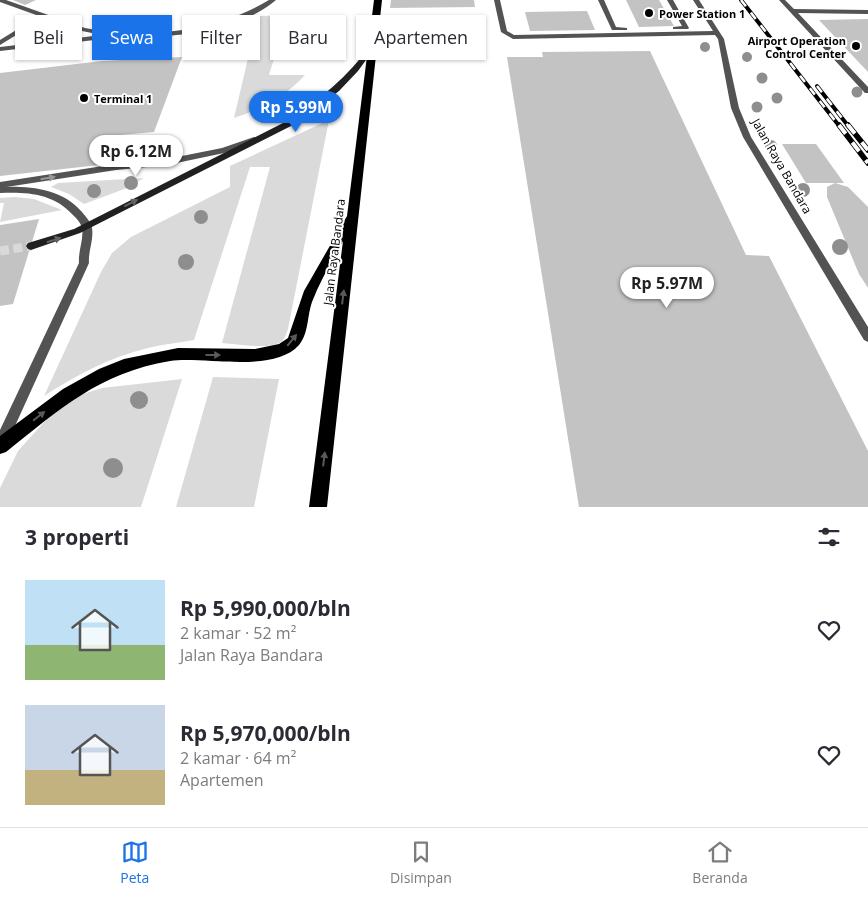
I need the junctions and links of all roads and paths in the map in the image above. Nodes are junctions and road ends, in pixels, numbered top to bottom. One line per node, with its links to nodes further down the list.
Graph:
1 (0, 0): 11 (street)
2 (273, 0): 13 (street)
3 (378, 0): 12 (main road, Jalan Raya Bandara)
4 (497, 0): 15 (street)
5 (601, 0): 6 (street)
6 (670, 0)
7 (696, 0): 15 (street, Jalan Raya Bandara)
8 (782, 0): 9 (street)
9 (792, 11): 10 (street); 21 (street)
10 (868, 12)
11 (39, 15)
12 (376, 15)
13 (172, 32)
14 (15, 33): 17 (street)
15 (717, 33): 29 (street, Jalan Raya Bandara)
16 (92, 39): 18 (street)
17 (0, 43)
18 (0, 49)
19 (363, 60): 23 (street)
20 (371, 60): 26 (main road, Jalan Raya Bandara)
21 (864, 83): 22 (street)
22 (868, 91)
23 (264, 137): 24 (street, one-way to 23); 27 (street, one-way to 23)
24 (0, 185)
25 (0, 190): 27 (street)
26 (353, 214): 30 (main road, one-way to 26); 31 (main road, Jalan Raya Bandara, one-way to 26)
27 (87, 225): 28 (street, one-way to 27); 30 (street)
28 (31, 246)
29 (868, 337)
30 (0, 445)
31 (318, 507)

